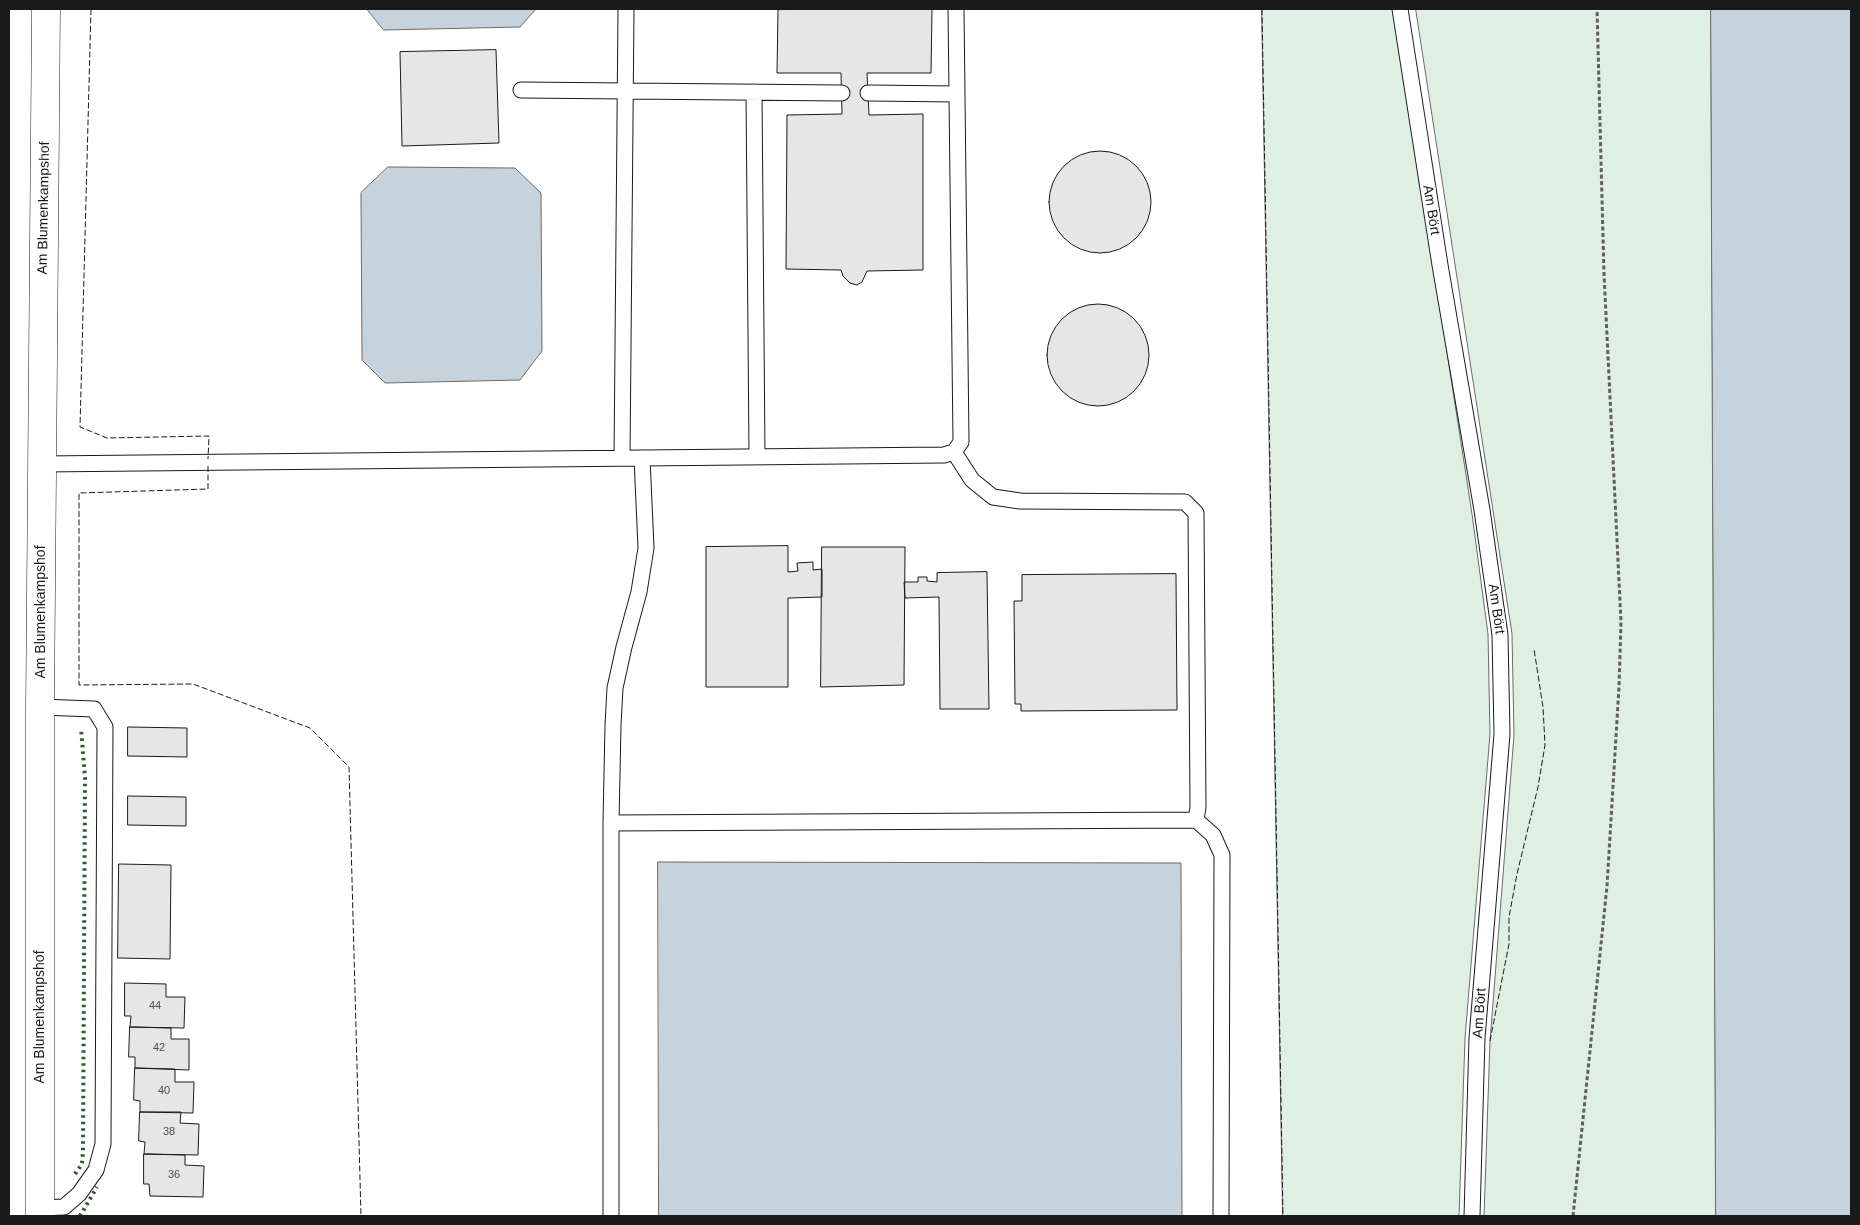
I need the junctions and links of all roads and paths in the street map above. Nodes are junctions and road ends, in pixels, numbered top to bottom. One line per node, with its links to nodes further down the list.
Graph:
1 (46, 9): 16 (street, Am Blumenkampshof)
2 (626, 9): 7 (lane)
3 (956, 9): 11 (lane)
4 (1400, 9): 23 (lane, Am Bört)
5 (1597, 9): 24 (path)
6 (521, 90): 7 (lane)
7 (625, 91): 8 (lane); 14 (lane)
8 (754, 92): 9 (lane); 13 (lane)
9 (842, 93)
10 (868, 93): 11 (lane)
11 (957, 94): 12 (lane)
12 (954, 452): 13 (lane); 18 (lane)
13 (757, 456): 15 (lane)
14 (622, 458): 15 (lane); 16 (lane)
15 (642, 458): 19 (lane)
16 (42, 464): 17 (street, Am Blumenkampshof)
17 (40, 707): 20 (street, Am Blumenkampshof); 20 (lane)
18 (1196, 820): 19 (lane); 22 (lane)
19 (611, 823): 21 (lane)
20 (40, 1212)
21 (611, 1216)
22 (1221, 1216)
23 (1472, 1216)
24 (1572, 1216)

